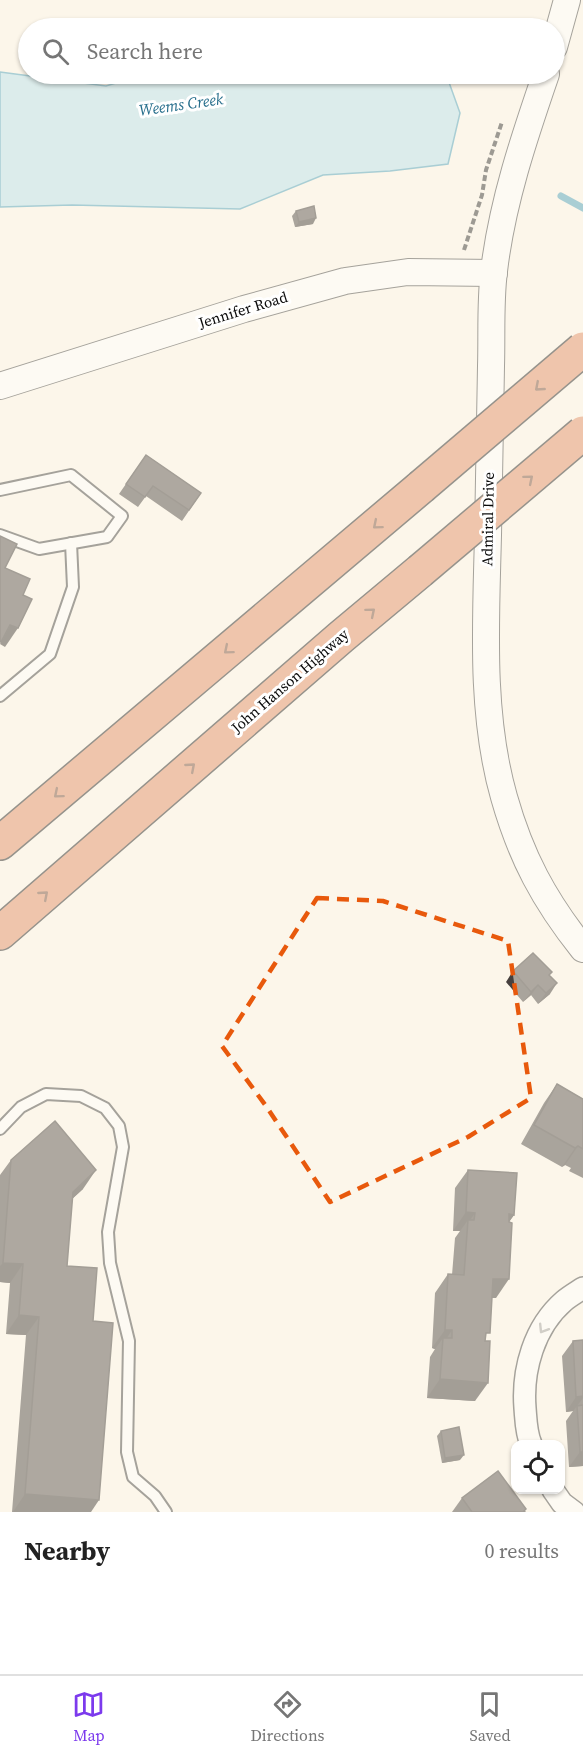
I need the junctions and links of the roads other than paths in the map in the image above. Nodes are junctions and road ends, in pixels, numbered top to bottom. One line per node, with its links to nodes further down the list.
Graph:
1 (567, 0): 2 (street)
2 (562, 18)
3 (543, 84): 4 (street, Admiral Drive)
4 (494, 273): 6 (street, Jennifer Road); 14 (street, Admiral Drive)
5 (583, 349): 12 (highway, one-way to 12, bridge)
6 (0, 386)
7 (583, 433): 13 (highway, John Hanson Highway, one-way to 7, bridge)
8 (0, 490): 10 (lane)
9 (0, 535): 10 (lane)
10 (71, 543): 11 (lane)
11 (0, 696)
12 (0, 843)
13 (0, 933)
14 (583, 949)
15 (0, 1129): 19 (lane)
16 (583, 1288): 17 (street, one-way to 17)
17 (529, 1440)
18 (556, 1494): 20 (street)
19 (166, 1512)
20 (574, 1512)

